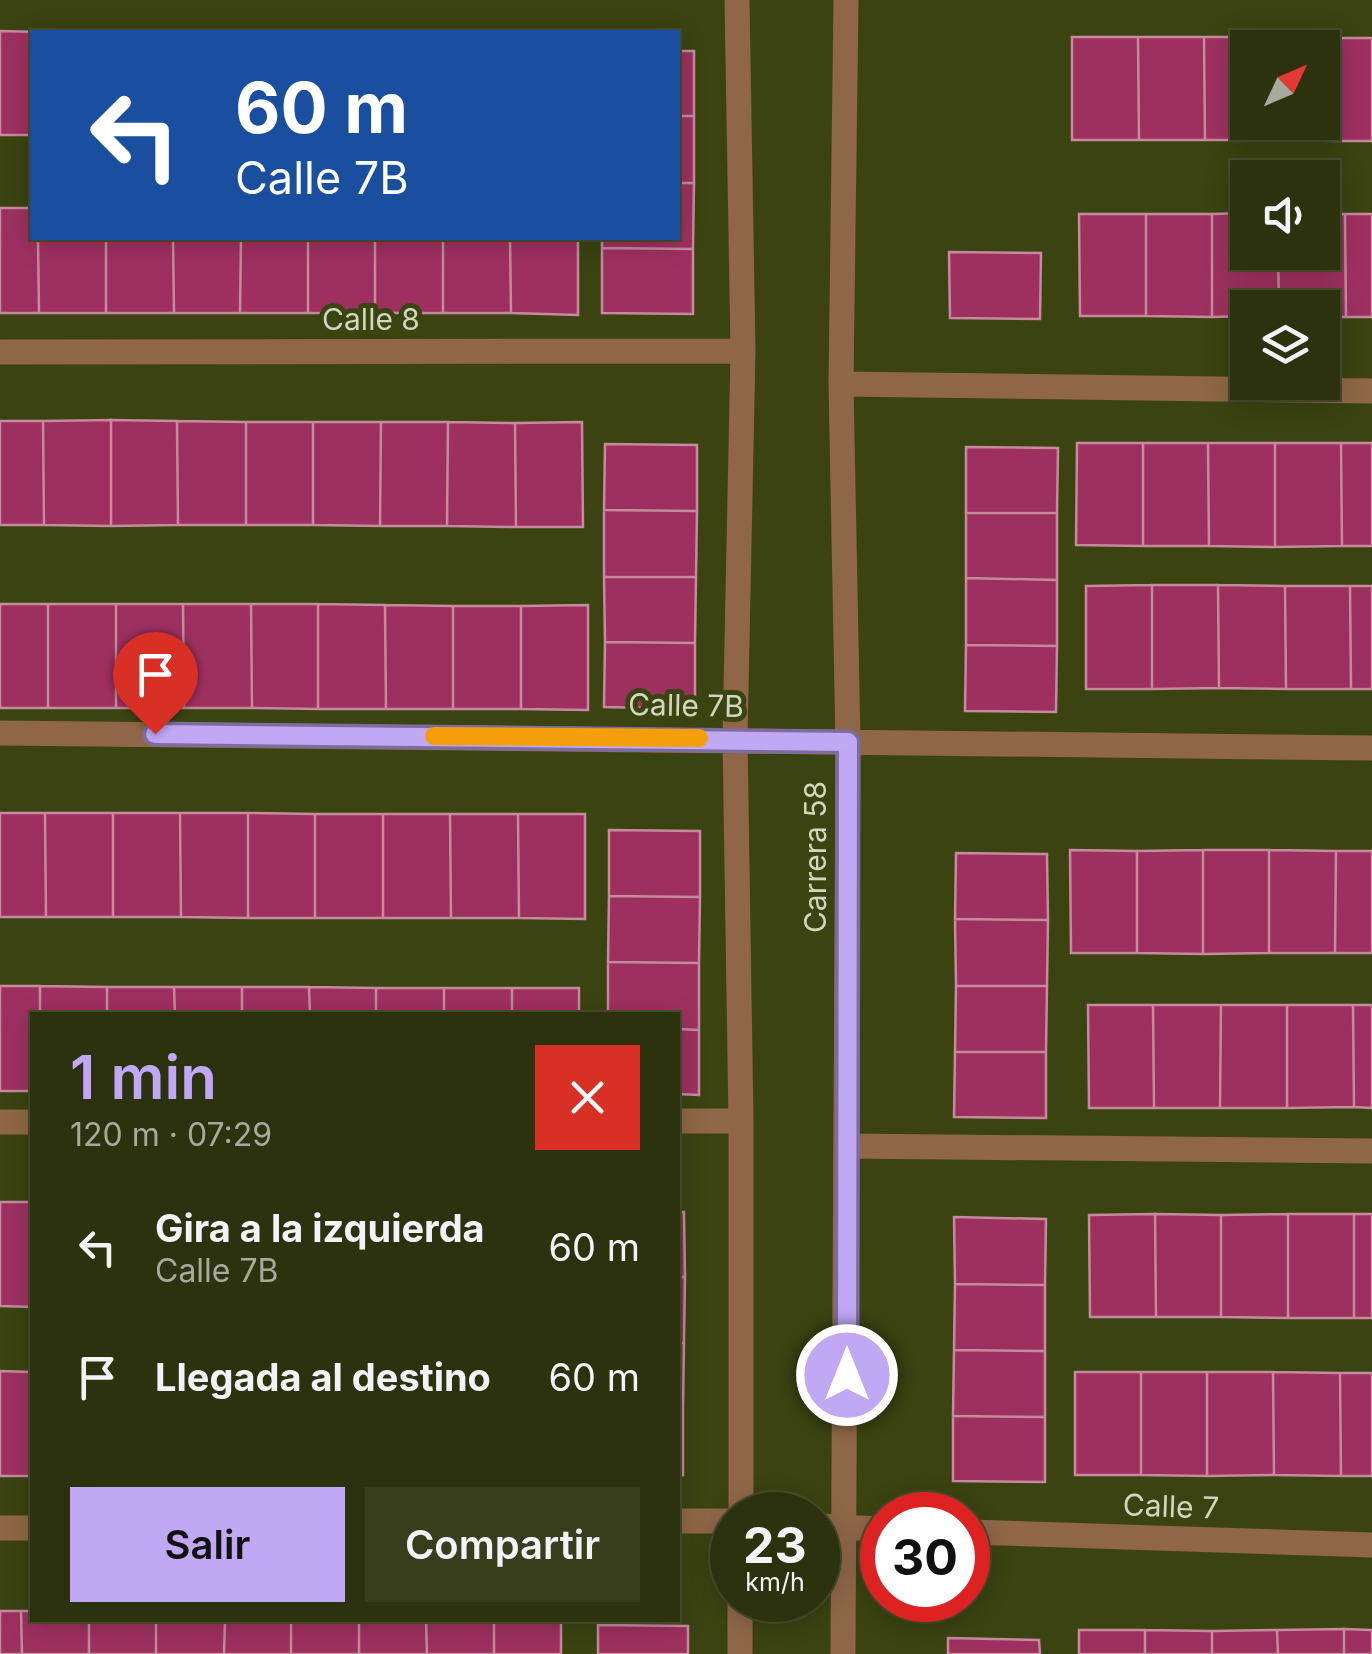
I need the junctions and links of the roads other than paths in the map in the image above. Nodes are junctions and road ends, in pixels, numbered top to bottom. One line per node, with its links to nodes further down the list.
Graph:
1 (737, 0): 3 (street)
2 (846, 0): 5 (street, Carrera 58)
3 (743, 351): 4 (street, Calle 8); 8 (street)
4 (0, 352)
5 (842, 384): 6 (street); 9 (street, Carrera 58)
6 (1372, 391)
7 (0, 733): 8 (street, Calle 7B)
8 (735, 738): 9 (street, Calle 7B); 12 (street)
9 (848, 742): 10 (street, Calle 7B); 15 (street, Carrera 58)
10 (1372, 748)
11 (680, 1121): 12 (street)
12 (741, 1121): 17 (street)
13 (0, 1122): 14 (street)
14 (30, 1122)
15 (847, 1146): 16 (street); 23 (street, Carrera 58)
16 (1372, 1151)
17 (740, 1492)
18 (710, 1521): 19 (street)
19 (680, 1522)
20 (0, 1528): 21 (street)
21 (30, 1528)
22 (840, 1528): 23 (street)
23 (847, 1528): 24 (street); 29 (street, Carrera 58)
24 (860, 1528)
25 (990, 1533): 26 (street, Calle 7)
26 (1372, 1545)
27 (740, 1622): 28 (street)
28 (740, 1654)
29 (844, 1654)

